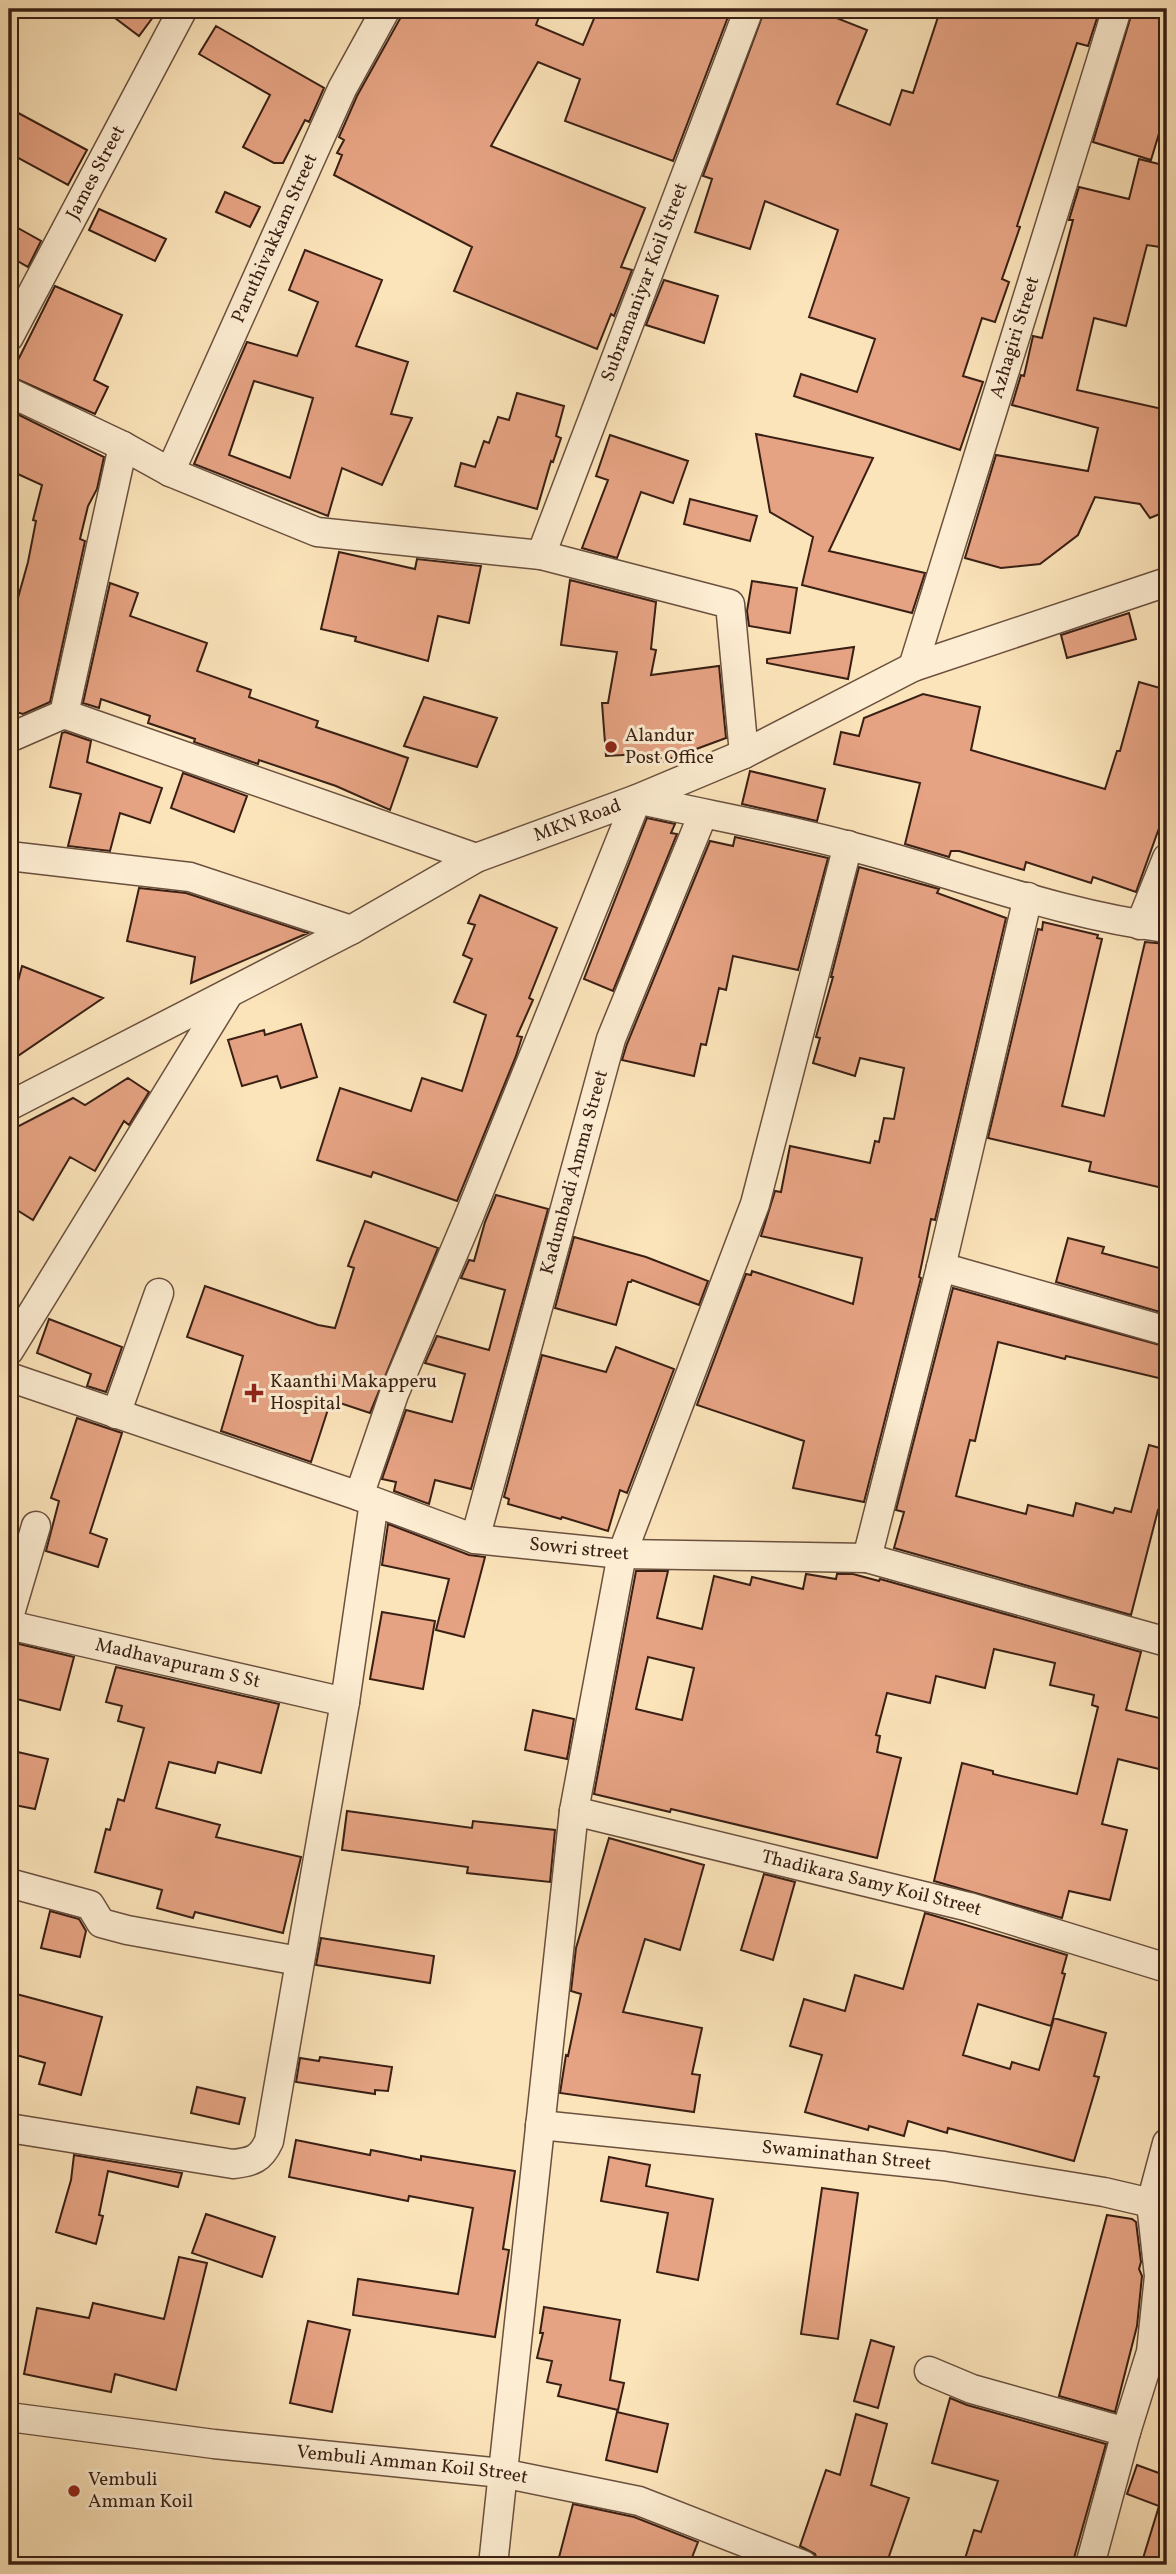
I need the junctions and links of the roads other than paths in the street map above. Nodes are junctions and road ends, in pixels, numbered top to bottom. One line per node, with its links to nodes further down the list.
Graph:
1 (183, 9): 5 (street, James Street)
2 (386, 9): 8 (street, Paruthivakkam Street)
3 (749, 9): 9 (street, Subramaniyar Koil Street)
4 (1117, 9): 11 (street, Azhagiri Street)
5 (9, 337)
6 (9, 392): 7 (street)
7 (123, 446): 8 (street); 12 (street)
8 (170, 471): 9 (street)
9 (541, 555): 14 (street)
10 (1167, 582): 11 (street, MKN Road)
11 (913, 667): 14 (street, MKN Road)
12 (64, 714): 13 (street); 20 (street)
13 (9, 738)
14 (744, 754): 15 (street, MKN Road)
15 (637, 799): 16 (street); 20 (street, MKN Road); 32 (street)
16 (703, 814): 17 (street); 34 (street, Kadumbadi Amma Street)
17 (848, 845): 21 (street); 35 (street)
18 (9, 856): 23 (street)
19 (1167, 858): 22 (street)
20 (477, 859): 23 (street, MKN Road)
21 (1028, 897): 22 (street); 26 (street)
22 (1154, 927)
23 (351, 930): 24 (street, MKN Road)
24 (229, 993): 25 (street, MKN Road); 29 (street)
25 (9, 1106)
26 (940, 1267): 28 (street); 36 (street)
27 (159, 1293): 31 (street)
28 (1167, 1331)
29 (9, 1351)
30 (9, 1377): 31 (street, Sowri street)
31 (116, 1414): 32 (street, Sowri street)
32 (367, 1499): 34 (street, Sowri street); 40 (street)
33 (36, 1526): 37 (street)
34 (475, 1539): 35 (street, Sowri street)
35 (622, 1554): 36 (street, Sowri street); 41 (street)
36 (867, 1558): 39 (street, Sowri street)
37 (9, 1617)
38 (9, 1625): 40 (street, Madhavapuram S St)
39 (1167, 1642)
40 (345, 1702): 43 (street)
41 (574, 1811): 44 (street, Thadikara Samy Koil Street); 45 (street)
42 (9, 1883): 43 (street)
43 (299, 1961): 46 (street)
44 (1167, 1968)
45 (540, 2125): 48 (street, Swaminathan Street); 52 (street)
46 (9, 2128)
47 (1167, 2143): 48 (street)
48 (1151, 2203): 51 (street)
49 (929, 2371): 51 (street)
50 (9, 2417): 52 (street, Vembuli Amman Koil Street)
51 (1126, 2432): 55 (street)
52 (502, 2473): 53 (street); 54 (street, Vembuli Amman Koil Street)
53 (493, 2565)
54 (803, 2565)
55 (1090, 2565)

